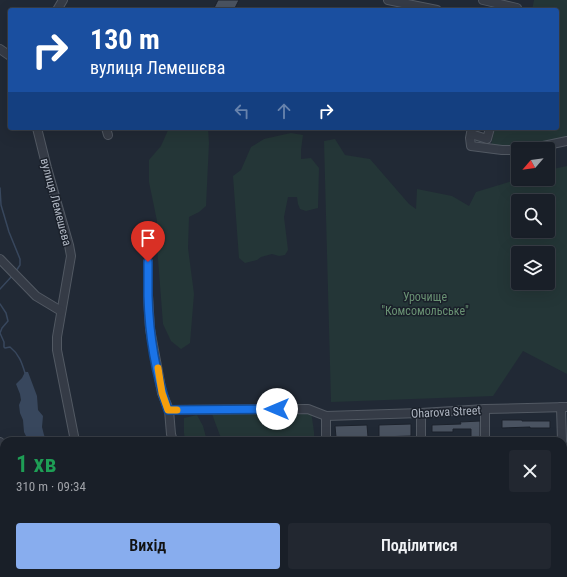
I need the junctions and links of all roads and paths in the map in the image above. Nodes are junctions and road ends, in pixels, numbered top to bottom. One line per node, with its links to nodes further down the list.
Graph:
1 (388, 0): 3 (street)
2 (483, 0): 4 (street)
3 (399, 1): 5 (street)
4 (499, 7): 6 (street)
5 (429, 8)
6 (518, 8)
7 (38, 130): 15 (street, вулиця Лемешєва)
8 (489, 130): 9 (street)
9 (472, 131): 12 (street)
10 (567, 141): 11 (street)
11 (555, 144)
12 (511, 150)
13 (0, 259): 15 (street)
14 (148, 262): 18 (street)
15 (61, 311): 21 (street, вулиця Лемешєва)
16 (564, 407): 17 (street, Oharova Street); 26 (street)
17 (485, 409): 19 (street, Oharova Street); 25 (street)
18 (168, 410): 20 (street); 22 (street)
19 (422, 413): 20 (street, Oharova Street); 24 (street)
20 (326, 416): 23 (street)
21 (74, 437)
22 (172, 437)
23 (326, 437)
24 (422, 437)
25 (485, 437)
26 (562, 437)

